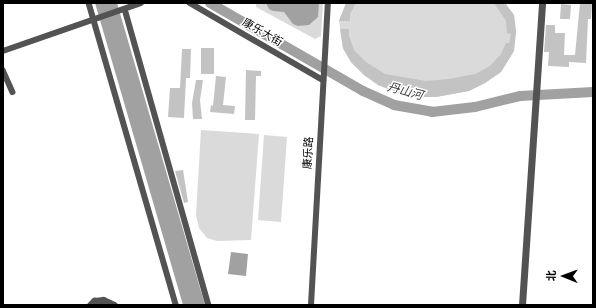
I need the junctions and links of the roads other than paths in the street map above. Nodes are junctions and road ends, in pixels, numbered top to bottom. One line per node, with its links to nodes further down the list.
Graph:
1 (89, 3): 7 (street)
2 (141, 3): 6 (street)
3 (190, 3): 10 (street, 康乐大街)
4 (328, 3): 10 (street, 康乐路)
5 (542, 3): 17 (street)
6 (125, 9): 7 (street); 15 (street)
7 (96, 19): 8 (street); 14 (street)
8 (3, 51)
9 (3, 70): 11 (street)
10 (323, 77): 16 (street, 康乐路)
11 (12, 92)
12 (90, 305): 13 (street)
13 (114, 305)
14 (176, 305)
15 (209, 305)
16 (311, 305)
17 (522, 305)

